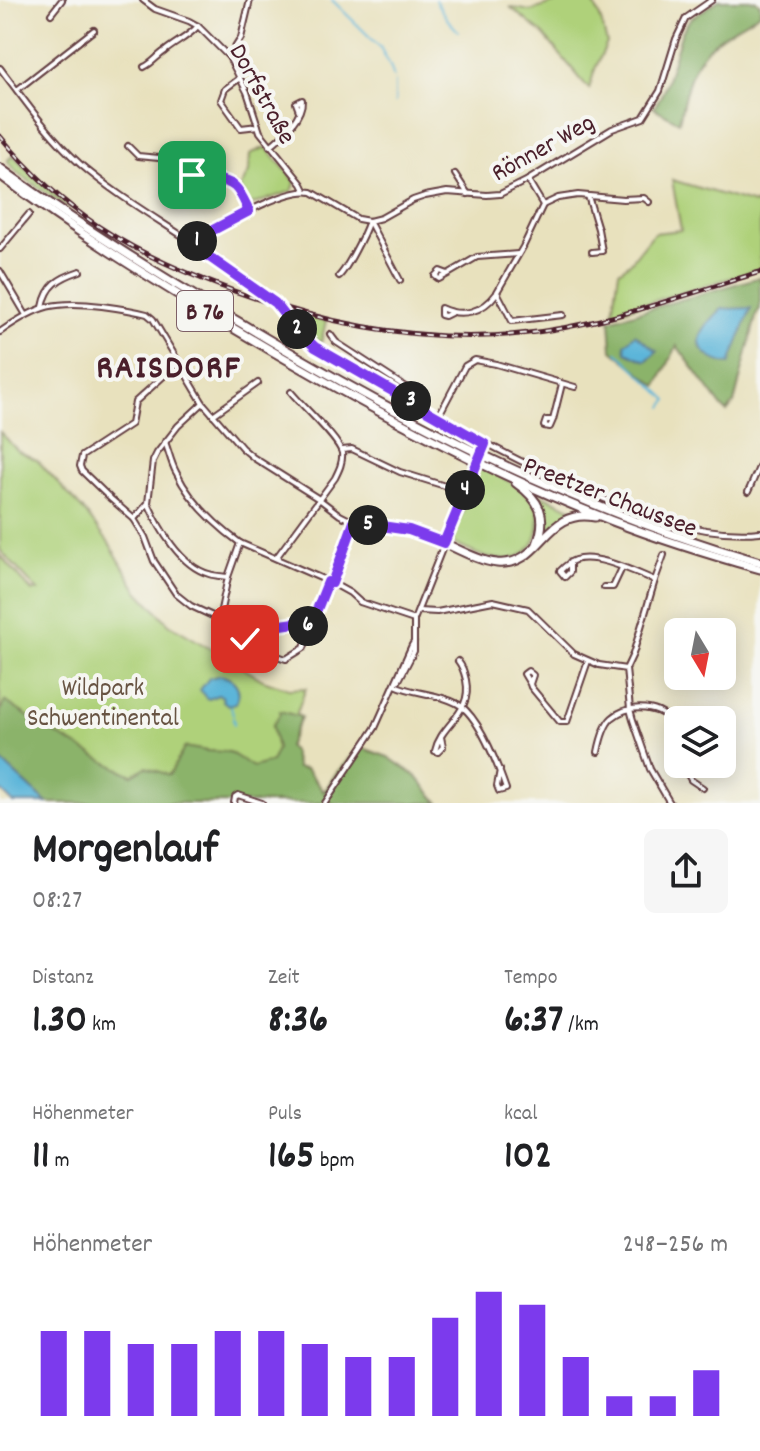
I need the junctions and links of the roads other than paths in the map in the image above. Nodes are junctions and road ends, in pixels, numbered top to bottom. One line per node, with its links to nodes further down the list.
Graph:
1 (62, 0): 5 (street)
2 (143, 0): 6 (street, Dorfstraße)
3 (250, 0): 8 (street)
4 (712, 0): 20 (street, Rönner Weg)
5 (51, 14)
6 (198, 26): 8 (street, Dorfstraße); 9 (street)
7 (94, 30): 12 (street)
8 (229, 57): 11 (street, Dorfstraße)
9 (144, 67)
10 (0, 68): 12 (street)
11 (240, 78): 14 (street, Dorfstraße); 14 (street)
12 (17, 91): 29 (street)
13 (299, 111): 16 (street)
14 (258, 126): 16 (street, Dorfstraße)
15 (128, 146): 26 (street)
16 (270, 146): 21 (street, Dorfstraße)
17 (0, 168): 74 (highway, Preetzer Chaussee / B 76)
18 (455, 174): 22 (street)
19 (0, 178): 59 (highway, Preetzer Chaussee / B 76)
20 (528, 180): 22 (street, Rönner Weg); 25 (street)
21 (305, 190): 26 (street); 28 (street)
22 (468, 194): 28 (street, Rönner Weg)
23 (588, 196): 24 (street); 25 (street); 31 (street)
24 (649, 202)
25 (543, 205): 32 (street)
26 (249, 211): 29 (street)
27 (29, 214): 30 (street)
28 (369, 221): 36 (street); 37 (street)
29 (196, 239): 50 (street)
30 (0, 249)
31 (592, 252)
32 (519, 254): 35 (street); 38 (street)
33 (0, 271): 41 (street)
34 (80, 271): 39 (street)
35 (448, 274)
36 (339, 276)
37 (400, 280)
38 (497, 292): 40 (street); 42 (street)
39 (43, 307): 41 (street); 45 (street)
40 (451, 313)
41 (26, 315): 43 (street)
42 (563, 315)
43 (0, 332)
44 (330, 334): 50 (street)
45 (178, 363): 51 (street); 64 (street)
46 (258, 383): 52 (street)
47 (563, 384): 48 (street); 53 (street); 54 (street)
48 (575, 387)
49 (291, 392): 57 (street)
50 (410, 401): 53 (street)
51 (203, 403): 52 (street); 55 (street)
52 (213, 415): 62 (street)
53 (438, 417): 56 (street)
54 (553, 420)
55 (165, 442): 63 (street); 68 (street)
56 (484, 446): 67 (street); 69 (street, bridge)
57 (342, 450): 60 (street); 62 (street)
58 (760, 465): 61 (street)
59 (509, 476): 65 (highway, Preetzer Chaussee / B 76); 70 (highway, B 76)
60 (458, 490)
61 (748, 492)
62 (319, 499): 66 (street); 72 (street)
63 (148, 503): 64 (street); 77 (street)
64 (134, 519): 82 (street)
65 (609, 520): 70 (highway, B 76); 76 (highway, Preetzer Chaussee / B 76)
66 (354, 522): 69 (street); 79 (street)
67 (758, 532)
68 (240, 543): 72 (street); 77 (street)
69 (444, 543): 70 (highway, B 76); 81 (street)
70 (535, 547)
71 (664, 555): 78 (street)
72 (276, 559): 79 (street)
73 (570, 562): 75 (street)
74 (760, 562)
75 (622, 568): 78 (street); 80 (street)
76 (760, 569)
77 (228, 577): 82 (street)
78 (655, 580): 88 (street)
79 (330, 583): 83 (street); 84 (street)
80 (604, 587)
81 (418, 611): 83 (street); 87 (street)
82 (219, 619): 85 (street)
83 (414, 620): 89 (street)
84 (310, 627): 85 (street); 85 (street)
85 (245, 639)
86 (458, 661): 91 (street)
87 (588, 661): 88 (street); 90 (street)
88 (626, 669): 92 (street)
89 (396, 683): 91 (street); 101 (street)
90 (530, 684)
91 (464, 707): 94 (street); 96 (street)
92 (630, 709): 93 (street); 95 (street); 102 (street)
93 (664, 716)
94 (441, 737)
95 (598, 752)
96 (500, 770)
97 (690, 778): 98 (street)
98 (703, 788)
99 (234, 803): 100 (street)
100 (262, 803)
101 (325, 803)
102 (670, 803)

